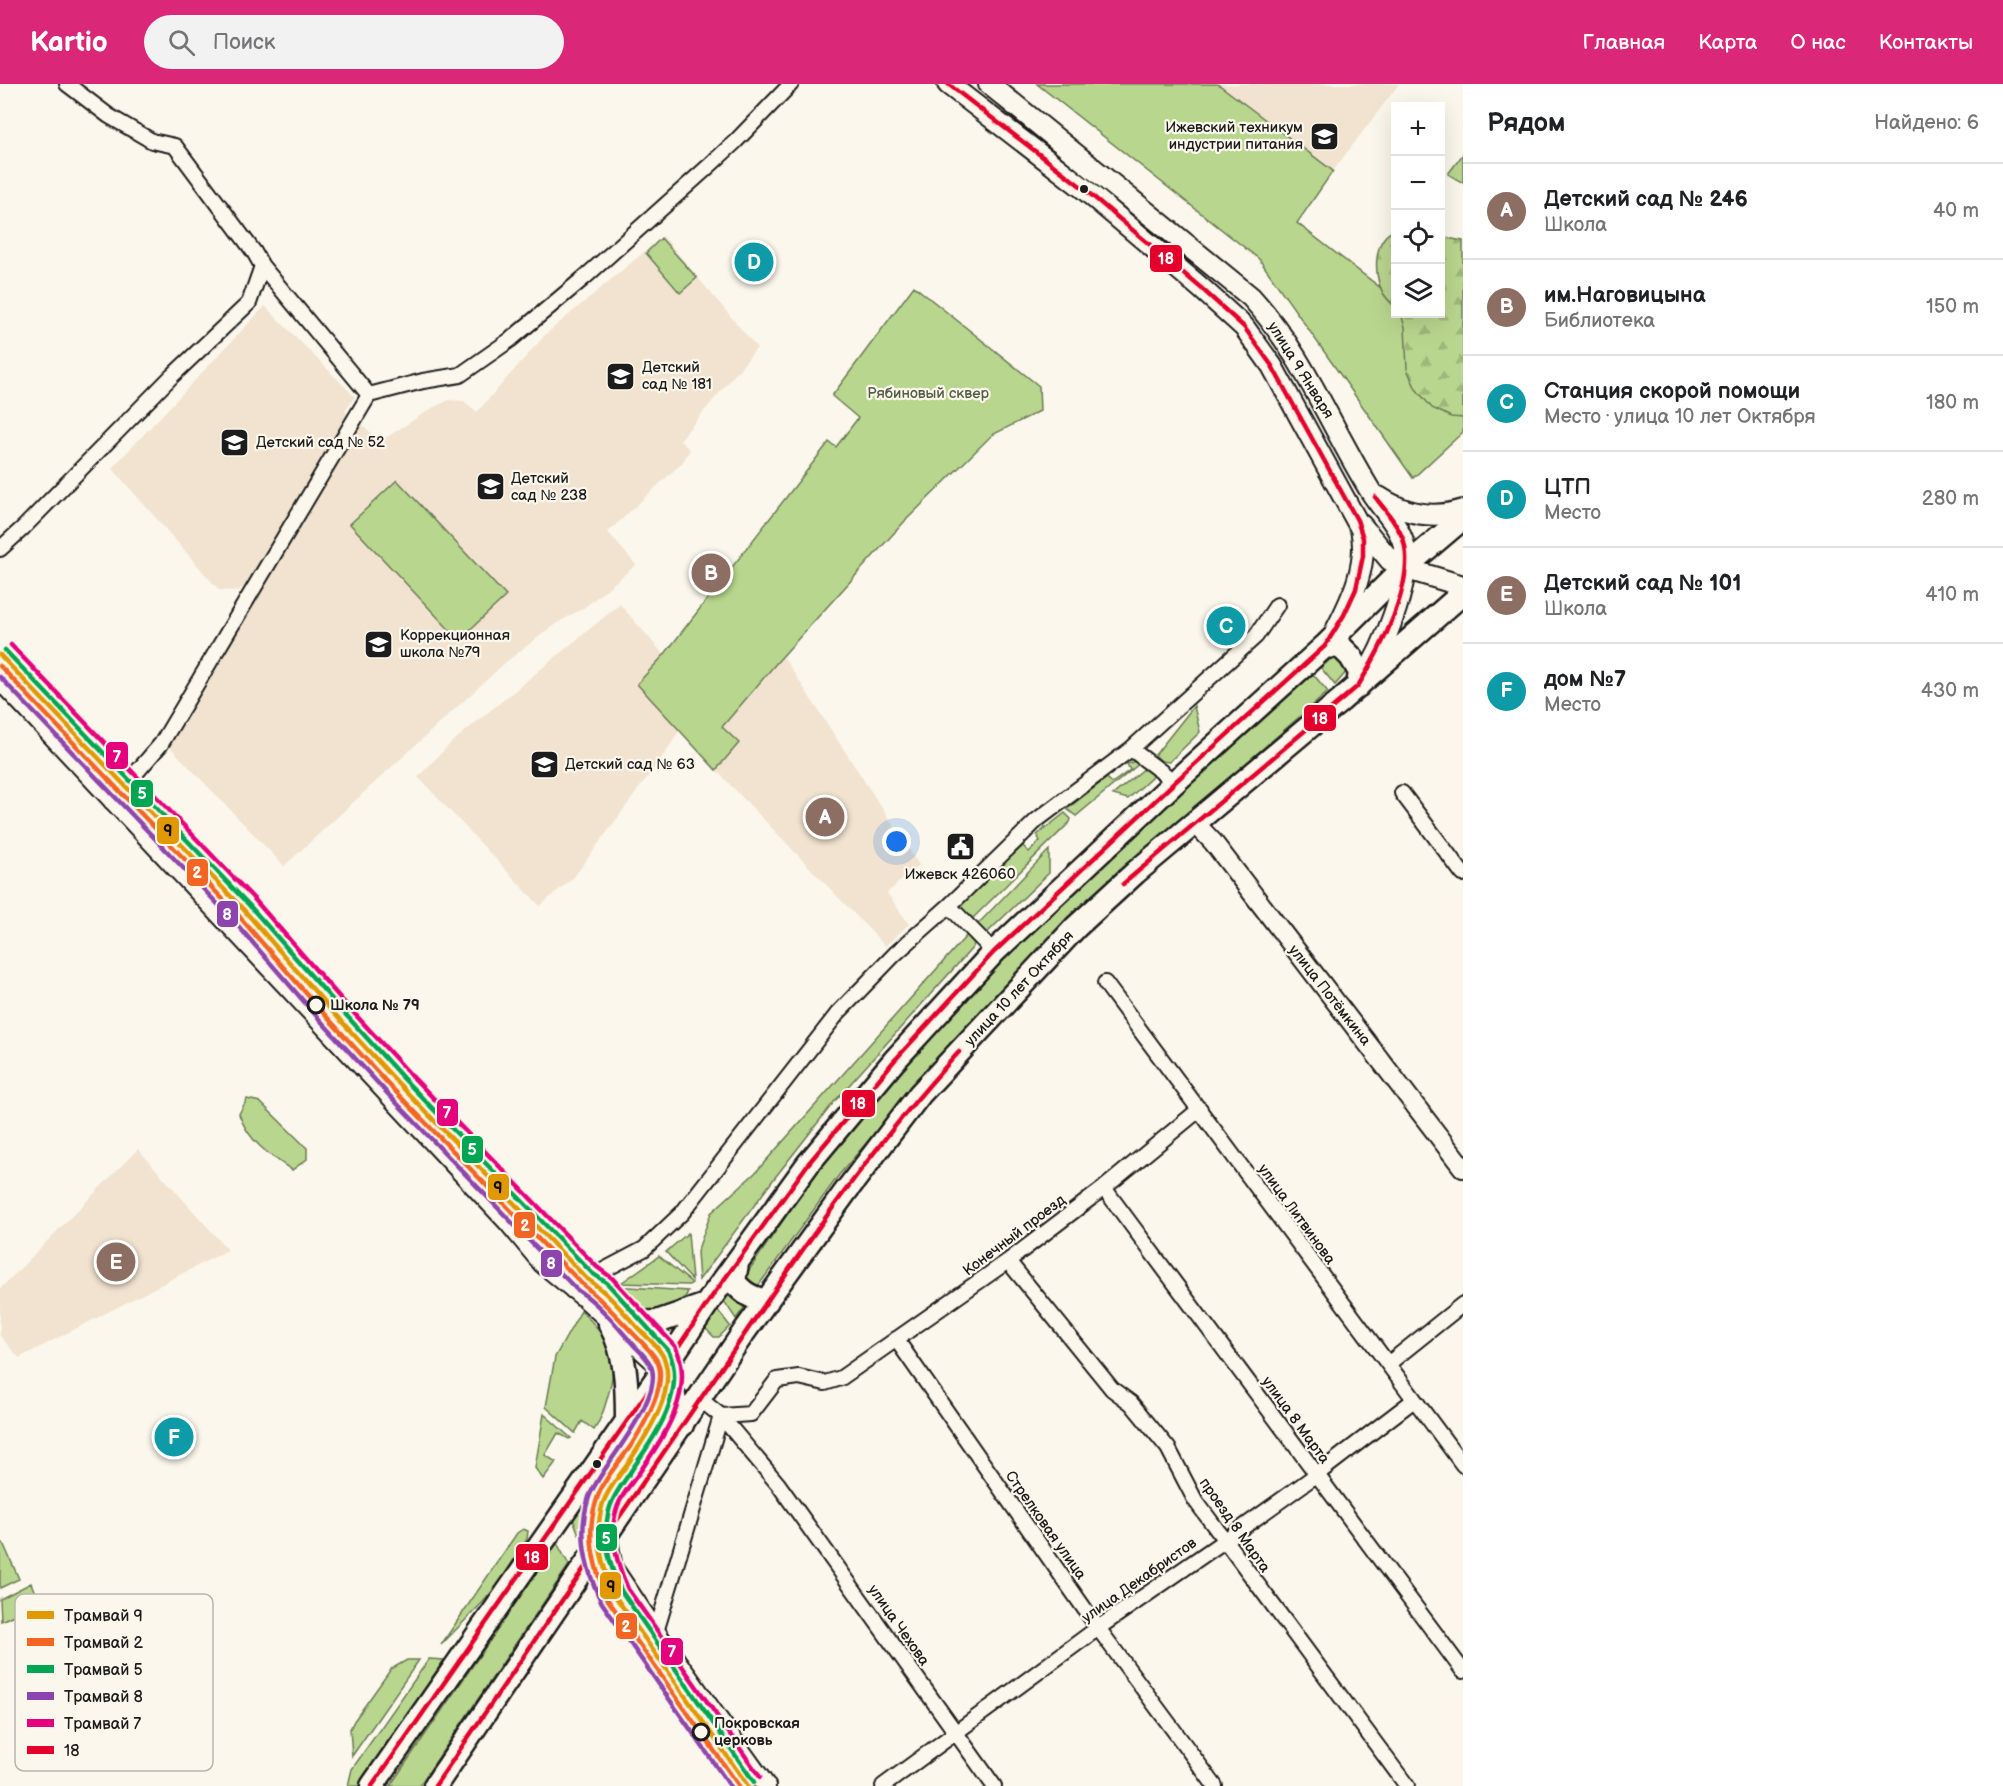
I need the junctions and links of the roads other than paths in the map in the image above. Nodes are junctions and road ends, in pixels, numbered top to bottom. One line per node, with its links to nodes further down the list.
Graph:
1 (67, 84): 6 (street)
2 (791, 84): 7 (street)
3 (948, 84): 5 (main road, улица 9 Января)
4 (990, 84): 8 (main road, улица 9 Января)
5 (966, 91): 11 (main road, улица 9 Января)
6 (262, 266): 7 (street); 12 (street)
7 (369, 395): 23 (street)
8 (1371, 492): 9 (main road); 13 (main road, улица 9 Января)
9 (1463, 510)
10 (1463, 518): 13 (main road)
11 (1357, 520): 13 (main road); 17 (main road, улица 9 Января)
12 (0, 549)
13 (1404, 568): 14 (main road); 17 (main road); 19 (main road, улица 9 Января)
14 (1463, 586)
15 (1463, 593): 19 (main road, улица 10 лет Октября)
16 (1277, 605): 20 (street)
17 (1324, 646): 19 (main road); 21 (main road)
18 (0, 683): 23 (street)
19 (1358, 686): 24 (main road, улица 10 лет Октября)
20 (1131, 749): 21 (street); 26 (street)
21 (1175, 782): 27 (main road)
22 (1402, 793): 25 (street)
23 (111, 802): 34 (street)
24 (1195, 823): 30 (street, улица Потёмкина); 35 (main road, улица 10 лет Октября)
25 (1463, 874)
26 (949, 906): 27 (street); 34 (street)
27 (994, 952): 33 (main road)
28 (1105, 983): 29 (street, улица Литвинова)
29 (1200, 1109): 31 (street, Конечный проезд); 40 (street, улица Литвинова)
30 (1463, 1168)
31 (1104, 1188): 32 (street, Конечный проезд); 48 (street, улица 8 Марта)
32 (1008, 1261): 39 (street, Конечный проезд); 50 (street, проезд 8 Марта)
33 (737, 1263): 35 (main road); 37 (main road)
34 (572, 1291): 38 (street)
35 (767, 1301): 42 (main road, улица 10 лет Октября)
36 (1463, 1304): 40 (street)
37 (706, 1305): 38 (main road); 41 (main road)
38 (610, 1324): 41 (street); 45 (main road)
39 (896, 1339): 44 (street, Конечный проезд); 51 (street, Стрелковая улица)
40 (1388, 1364): 43 (street, улица Литвинова)
41 (662, 1371): 45 (main road); 46 (main road)
42 (700, 1399): 44 (street, улица Чехова); 46 (main road, улица 10 лет Октября)
43 (1414, 1400): 47 (street, улица Литвинова); 48 (street, улица Декабристов)
44 (721, 1416): 52 (street); 54 (street, улица Чехова)
45 (627, 1422): 55 (main road)
46 (682, 1425): 49 (main road, улица 10 лет Октября)
47 (1463, 1465)
48 (1316, 1475): 50 (street, улица Декабристов); 53 (street, улица 8 Марта)
49 (608, 1534): 52 (street); 56 (main road, улица 10 лет Октября)
50 (1224, 1541): 51 (street, улица Декабристов); 61 (street, проезд 8 Марта)
51 (1098, 1628): 54 (street, улица Декабристов); 60 (street, Стрелковая улица)
52 (656, 1632): 57 (street)
53 (1463, 1671)
54 (956, 1733): 58 (street, улица Декабристов); 59 (street, улица Чехова)
55 (372, 1786)
56 (435, 1786)
57 (766, 1786)
58 (883, 1786)
59 (994, 1786)
60 (1215, 1786)
61 (1407, 1786)

